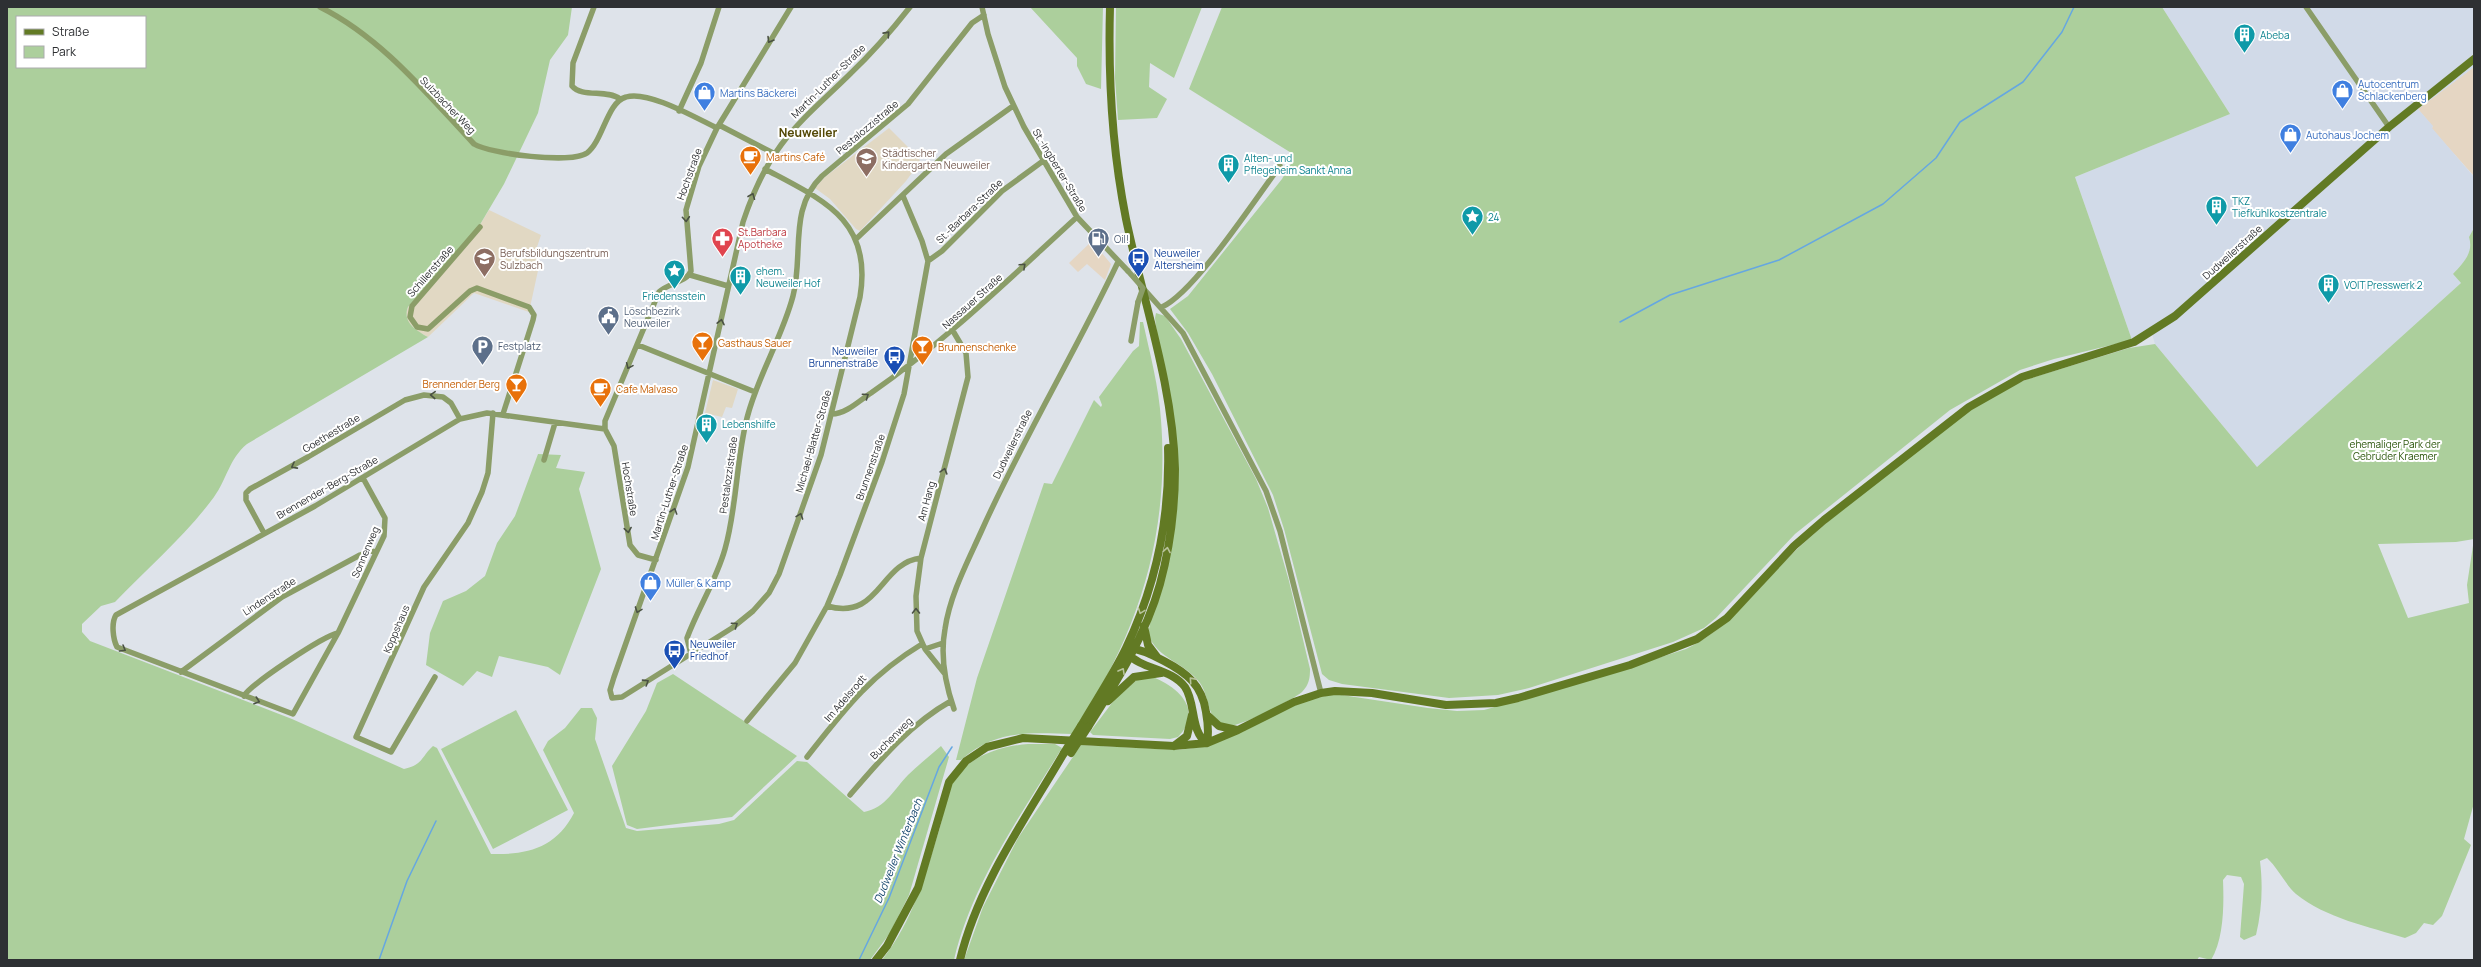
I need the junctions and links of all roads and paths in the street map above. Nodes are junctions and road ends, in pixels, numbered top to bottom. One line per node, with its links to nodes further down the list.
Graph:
1 (320, 7): 11 (street, Sulzbacher Weg)
2 (594, 7): 11 (street)
3 (719, 7): 13 (street)
4 (791, 7): 14 (street, Hochstraße, one-way to 14)
5 (910, 7): 16 (street, Martin-Luther-Straße, one-way to 5)
6 (982, 7): 9 (street, St.-Ingberter-Straße)
7 (1110, 7): 37 (main road)
8 (2306, 7): 15 (street)
9 (984, 15): 12 (street, St.-Ingberter-Straße); 20 (street, Pestalozzistraße)
10 (2474, 59): 15 (main road, Dudweilerstraße)
11 (620, 99): 13 (street)
12 (1013, 106): 18 (street, St.-Ingberter-Straße); 21 (street)
13 (679, 111): 14 (street)
14 (718, 126): 16 (street); 27 (street, Hochstraße, one-way to 27)
15 (2389, 127): 62 (main road, Dudweilerstraße)
16 (775, 154): 19 (street, Martin-Luther-Straße)
17 (1278, 158): 30 (street)
18 (1043, 161): 22 (street, St.-Ingberter-Straße); 25 (street, St.-Barbara-Straße)
19 (766, 169): 20 (street, Michael-Blatter-Straße); 28 (street, Martin-Luther-Straße, one-way to 19)
20 (808, 192): 24 (street, Michael-Blatter-Straße); 36 (street, Pestalozzistraße)
21 (903, 196): 24 (street); 25 (street, Brunnenstraße)
22 (1076, 217): 26 (street, St.-Ingberter-Straße); 31 (street, Nassauer Straße, one-way to 22)
23 (480, 227): 39 (street, Schillerstraße)
24 (856, 239): 40 (street, Michael-Blatter-Straße)
25 (928, 261): 34 (street, Brunnenstraße)
26 (1118, 262): 29 (street, St.-Ingberter-Straße, bridge); 53 (street, Dudweilerstraße)
27 (690, 275): 28 (street); 33 (street)
28 (728, 286): 35 (street, Martin-Luther-Straße, one-way to 28)
29 (1143, 288): 30 (street, St.-Ingberter-Straße); 32 (street, bridge)
30 (1162, 307): 62 (street, St.-Ingberter-Straße)
31 (953, 331): 34 (street, Nassauer Straße); 48 (street, Am Hang, one-way to 31)
32 (1131, 341)
33 (638, 345): 35 (street); 43 (street, one-way to 43)
34 (908, 366): 40 (street, Nassauer Straße, one-way to 34); 50 (street, Brunnenstraße)
35 (710, 374): 36 (street); 49 (street, Martin-Luther-Straße, one-way to 35)
36 (755, 392): 56 (street, Pestalozzistraße)
37 (1167, 404): 51 (main road, one-way to 37); 55 (main road, one-way to 55)
38 (493, 413): 39 (street, Brennender-Berg-Straße); 41 (street, Brennender-Berg-Straße); 61 (street, Koppshaus)
39 (503, 414): 42 (street, Brennender-Berg-Straße)
40 (832, 414): 56 (street, Michael-Blatter-Straße, one-way to 40)
41 (460, 419): 45 (street, Brennender-Berg-Straße); 46 (street, Goethestraße, one-way to 46)
42 (556, 423): 43 (street, Brennender-Berg-Straße); 44 (street)
43 (605, 429): 49 (street, Hochstraße, one-way to 49)
44 (544, 460)
45 (362, 478): 46 (street, Brennender-Berg-Straße); 47 (street, Sonnenweg)
46 (264, 533): 58 (street, Brennender-Berg-Straße, one-way to 58)
47 (376, 552): 52 (street, Sonnenweg); 58 (street, Lindenstraße)
48 (921, 558): 50 (street); 54 (street, Am Hang, one-way to 48)
49 (656, 560): 64 (street, Martin-Luther-Straße, one-way to 64)
50 (827, 606): 70 (street, Brunnenstraße)
51 (1144, 626): 55 (main road); 57 (main road)
52 (338, 633): 63 (street); 63 (street, Sonnenweg, one-way to 52)
53 (943, 643): 54 (street); 60 (street, Dudweilerstraße)
54 (924, 646): 60 (street, Am Hang); 75 (street, Im Adelsrodt)
55 (1130, 651): 57 (main road); 59 (main road); 69 (main road, one-way to 55); 71 (main road)
56 (691, 654): 64 (street, Michael-Blatter-Straße, one-way to 56)
57 (1158, 657): 68 (main road, one-way to 57)
58 (181, 672): 63 (street)
59 (1164, 673): 67 (main road); 69 (main road)
60 (945, 674): 65 (street, Dudweilerstraße)
61 (434, 677)
62 (1321, 693): 72 (main road, Dudweilerstraße)
63 (244, 696)
64 (612, 698)
65 (951, 701): 66 (street, Dudweilerstraße); 76 (street, Buchenweg)
66 (954, 709)
67 (1192, 710): 73 (main road); 74 (main road)
68 (1207, 715): 72 (main road); 73 (main road)
69 (1095, 716): 71 (main road)
70 (747, 721)
71 (1084, 727): 78 (main road, bridge)
72 (1238, 730): 73 (main road, Dudweilerstraße)
73 (1207, 743): 74 (main road, Dudweilerstraße)
74 (1174, 746): 77 (main road, Dudweilerstraße)
75 (807, 757)
76 (850, 795)
77 (876, 960)
78 (960, 960)

